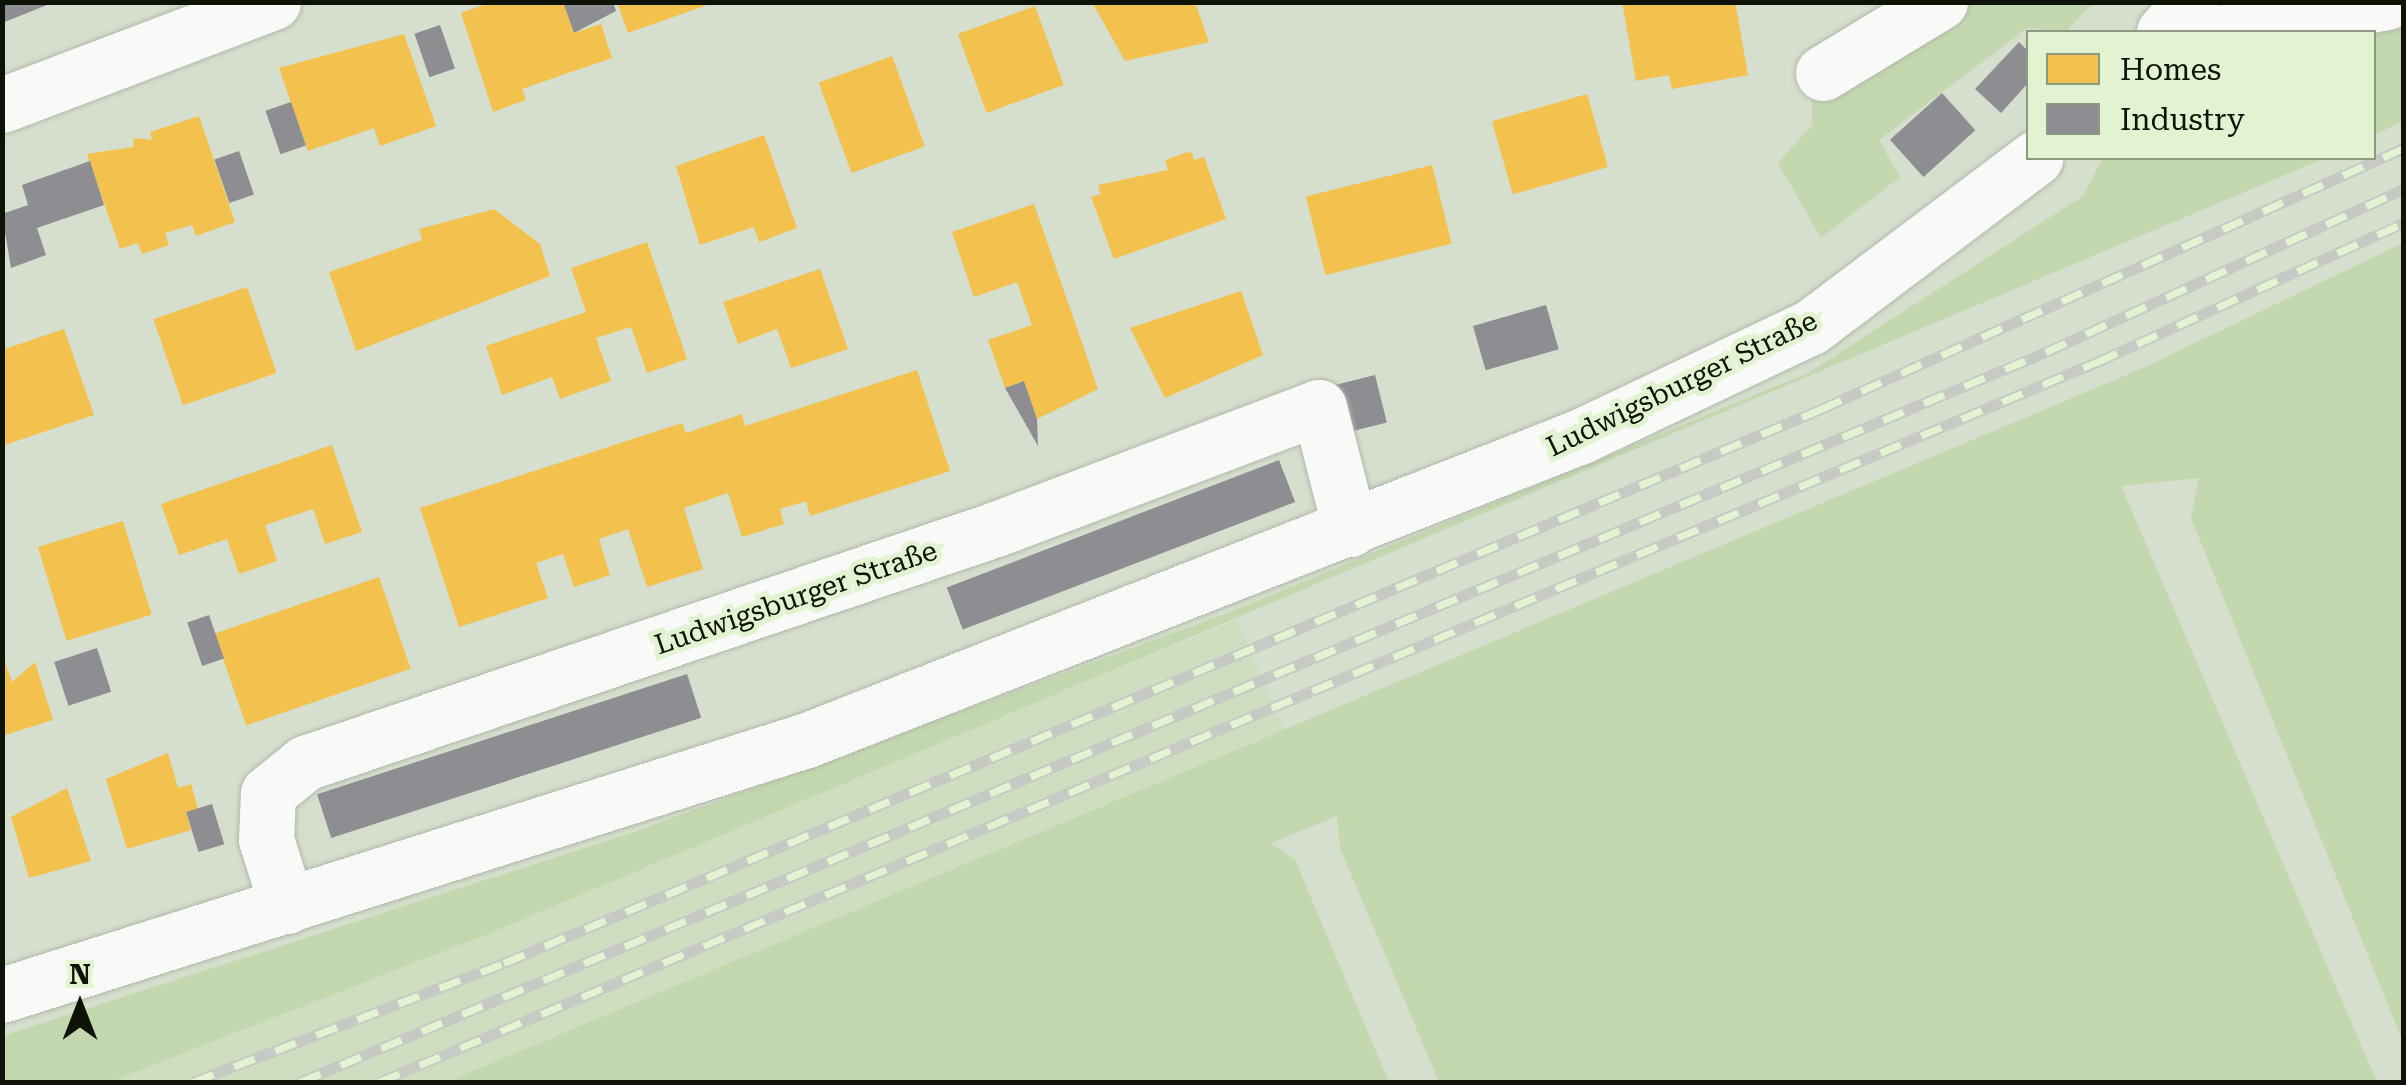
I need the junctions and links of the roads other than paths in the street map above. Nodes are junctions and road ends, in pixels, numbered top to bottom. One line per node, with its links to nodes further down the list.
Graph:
1 (274, 2): 8 (main road)
2 (1940, 2): 7 (main road)
3 (2191, 2): 5 (main road)
4 (2387, 2): 6 (main road)
5 (2166, 30)
6 (2235, 30)
7 (1823, 73)
8 (2, 104)
9 (2032, 160): 10 (main road, Ludwigsburger Straße)
10 (1350, 528): 11 (main road, Ludwigsburger Straße); 11 (main road, Ludwigsburger Straße)
11 (287, 906): 12 (main road, Ludwigsburger Straße)
12 (2, 995)

